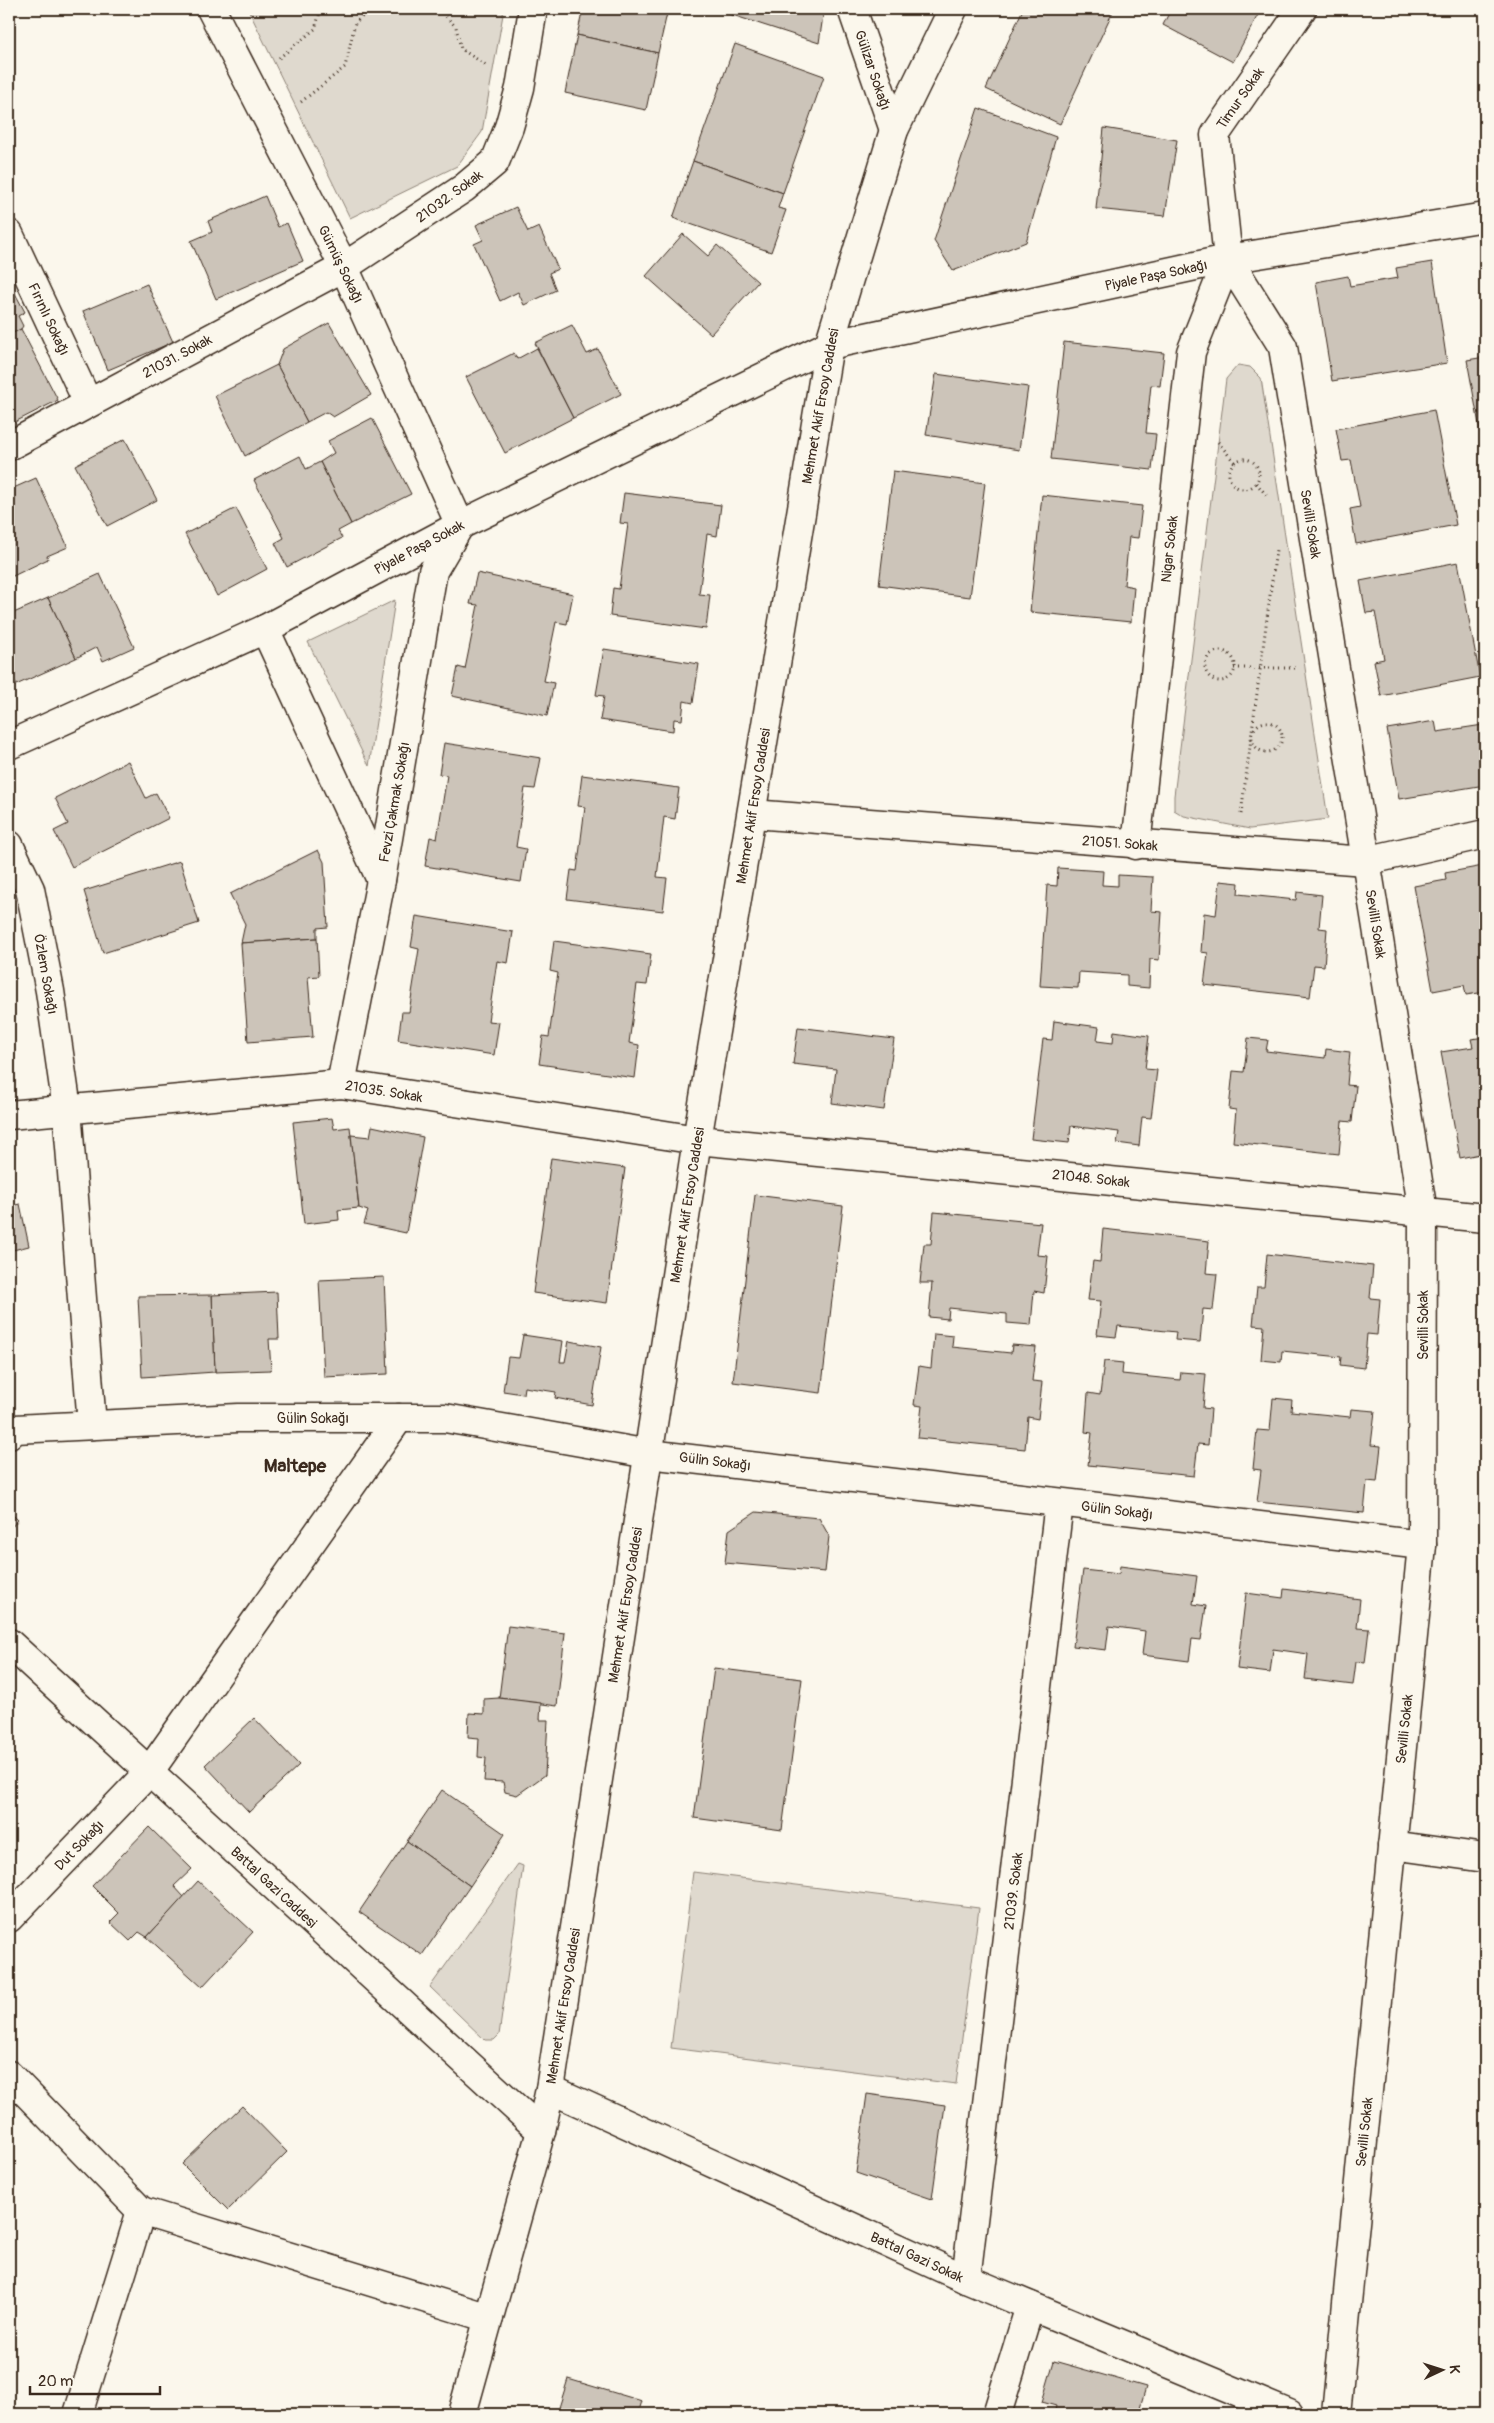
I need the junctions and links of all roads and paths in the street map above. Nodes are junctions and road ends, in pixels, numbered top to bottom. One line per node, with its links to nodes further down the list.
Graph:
1 (211, 9): 9 (street, Gümüş Sokağı)
2 (321, 9): 9 (path)
3 (371, 9): 11 (path)
4 (439, 9): 10 (path)
5 (533, 9): 10 (street, 21032. Sokak)
6 (852, 9): 12 (street, Gülizar Sokağı)
7 (953, 9): 12 (street, Mehmet Akif Ersoy Caddesi)
8 (1302, 9): 15 (street, Timur Sokak)
9 (249, 82): 11 (street, Gümüş Sokağı)
10 (520, 88): 16 (street, 21032. Sokak)
11 (271, 126): 16 (street, Gümüş Sokağı)
12 (894, 130): 17 (street, Mehmet Akif Ersoy Caddesi)
13 (1485, 217): 15 (street, Piyale Paşa Sokağı)
14 (9, 234): 18 (street, Fırınlı Sokağı)
15 (1228, 259): 17 (street, Piyale Paşa Sokağı); 33 (street, Nigar Sokak); 34 (street, Sevilli Sokak)
16 (344, 267): 18 (street, 21031. Sokak); 21 (street, Gümüş Sokağı)
17 (829, 345): 21 (street, Piyale Paşa Sokak); 29 (street, Mehmet Akif Ersoy Caddesi)
18 (88, 403): 19 (street, 21031. Sokak)
19 (9, 446)
20 (1229, 476): 20 (path)
21 (460, 525): 23 (street, Piyale Paşa Sokak); 35 (street, Fevzi Çakmak Sokağı)
22 (1278, 541): 25 (path)
23 (265, 629): 28 (street, Piyale Paşa Sokak); 35 (street)
24 (1234, 668): 24 (path); 25 (path)
25 (1260, 668): 26 (path); 27 (path)
26 (1306, 668)
27 (1251, 734): 27 (path); 30 (path)
28 (9, 745)
29 (752, 814): 33 (street, 21051. Sokak); 39 (street, Mehmet Akif Ersoy Caddesi)
30 (1240, 818)
31 (1485, 834): 34 (street, 21051. Sokak)
32 (9, 845): 37 (street, Özlem Sokağı)
33 (1136, 845): 34 (street, 21051. Sokak)
34 (1365, 861): 40 (street, Sevilli Sokak)
35 (381, 880): 36 (street, Fevzi Çakmak Sokağı)
36 (340, 1084): 37 (street, 21035. Sokak); 39 (street, 21035. Sokak)
37 (66, 1108): 38 (street, 21035. Sokak); 43 (street, Özlem Sokağı)
38 (9, 1114)
39 (697, 1140): 40 (street, 21048. Sokak); 45 (street, Mehmet Akif Ersoy Caddesi)
40 (1423, 1212): 41 (street, 21048. Sokak); 47 (street, Sevilli Sokak)
41 (1485, 1218)
42 (399, 1418): 43 (street, Gülin Sokağı); 45 (street, Gülin Sokağı); 49 (street, Dut Sokağı)
43 (92, 1425): 44 (street, Gülin Sokağı)
44 (9, 1435)
45 (649, 1454): 46 (street, Gülin Sokağı); 54 (street, Mehmet Akif Ersoy Caddesi)
46 (1059, 1503): 47 (street, Gülin Sokağı); 57 (street, 21039. Sokak)
47 (1422, 1545): 50 (street, Sevilli Sokak)
48 (9, 1642): 49 (street, Battal Gazi Caddesi)
49 (149, 1772): 52 (street, Dut Sokağı); 55 (street, Battal Gazi Caddesi)
50 (1392, 1845): 51 (street); 64 (street, Sevilli Sokak)
51 (1485, 1858)
52 (9, 1918)
53 (9, 2075): 56 (street)
54 (550, 2089): 55 (street, Mehmet Akif Ersoy Caddesi); 57 (street, Battal Gazi Sokak)
55 (541, 2131): 59 (street, Mehmet Akif Ersoy Caddesi)
56 (142, 2211): 59 (street); 60 (street)
57 (966, 2279): 58 (street, Battal Gazi Sokak)
58 (1030, 2306): 62 (street); 63 (street, Battal Gazi Sokak)
59 (488, 2318): 61 (street, Mehmet Akif Ersoy Caddesi)
60 (78, 2414)
61 (462, 2414)
62 (997, 2414)
63 (1289, 2414)
64 (1336, 2414)

